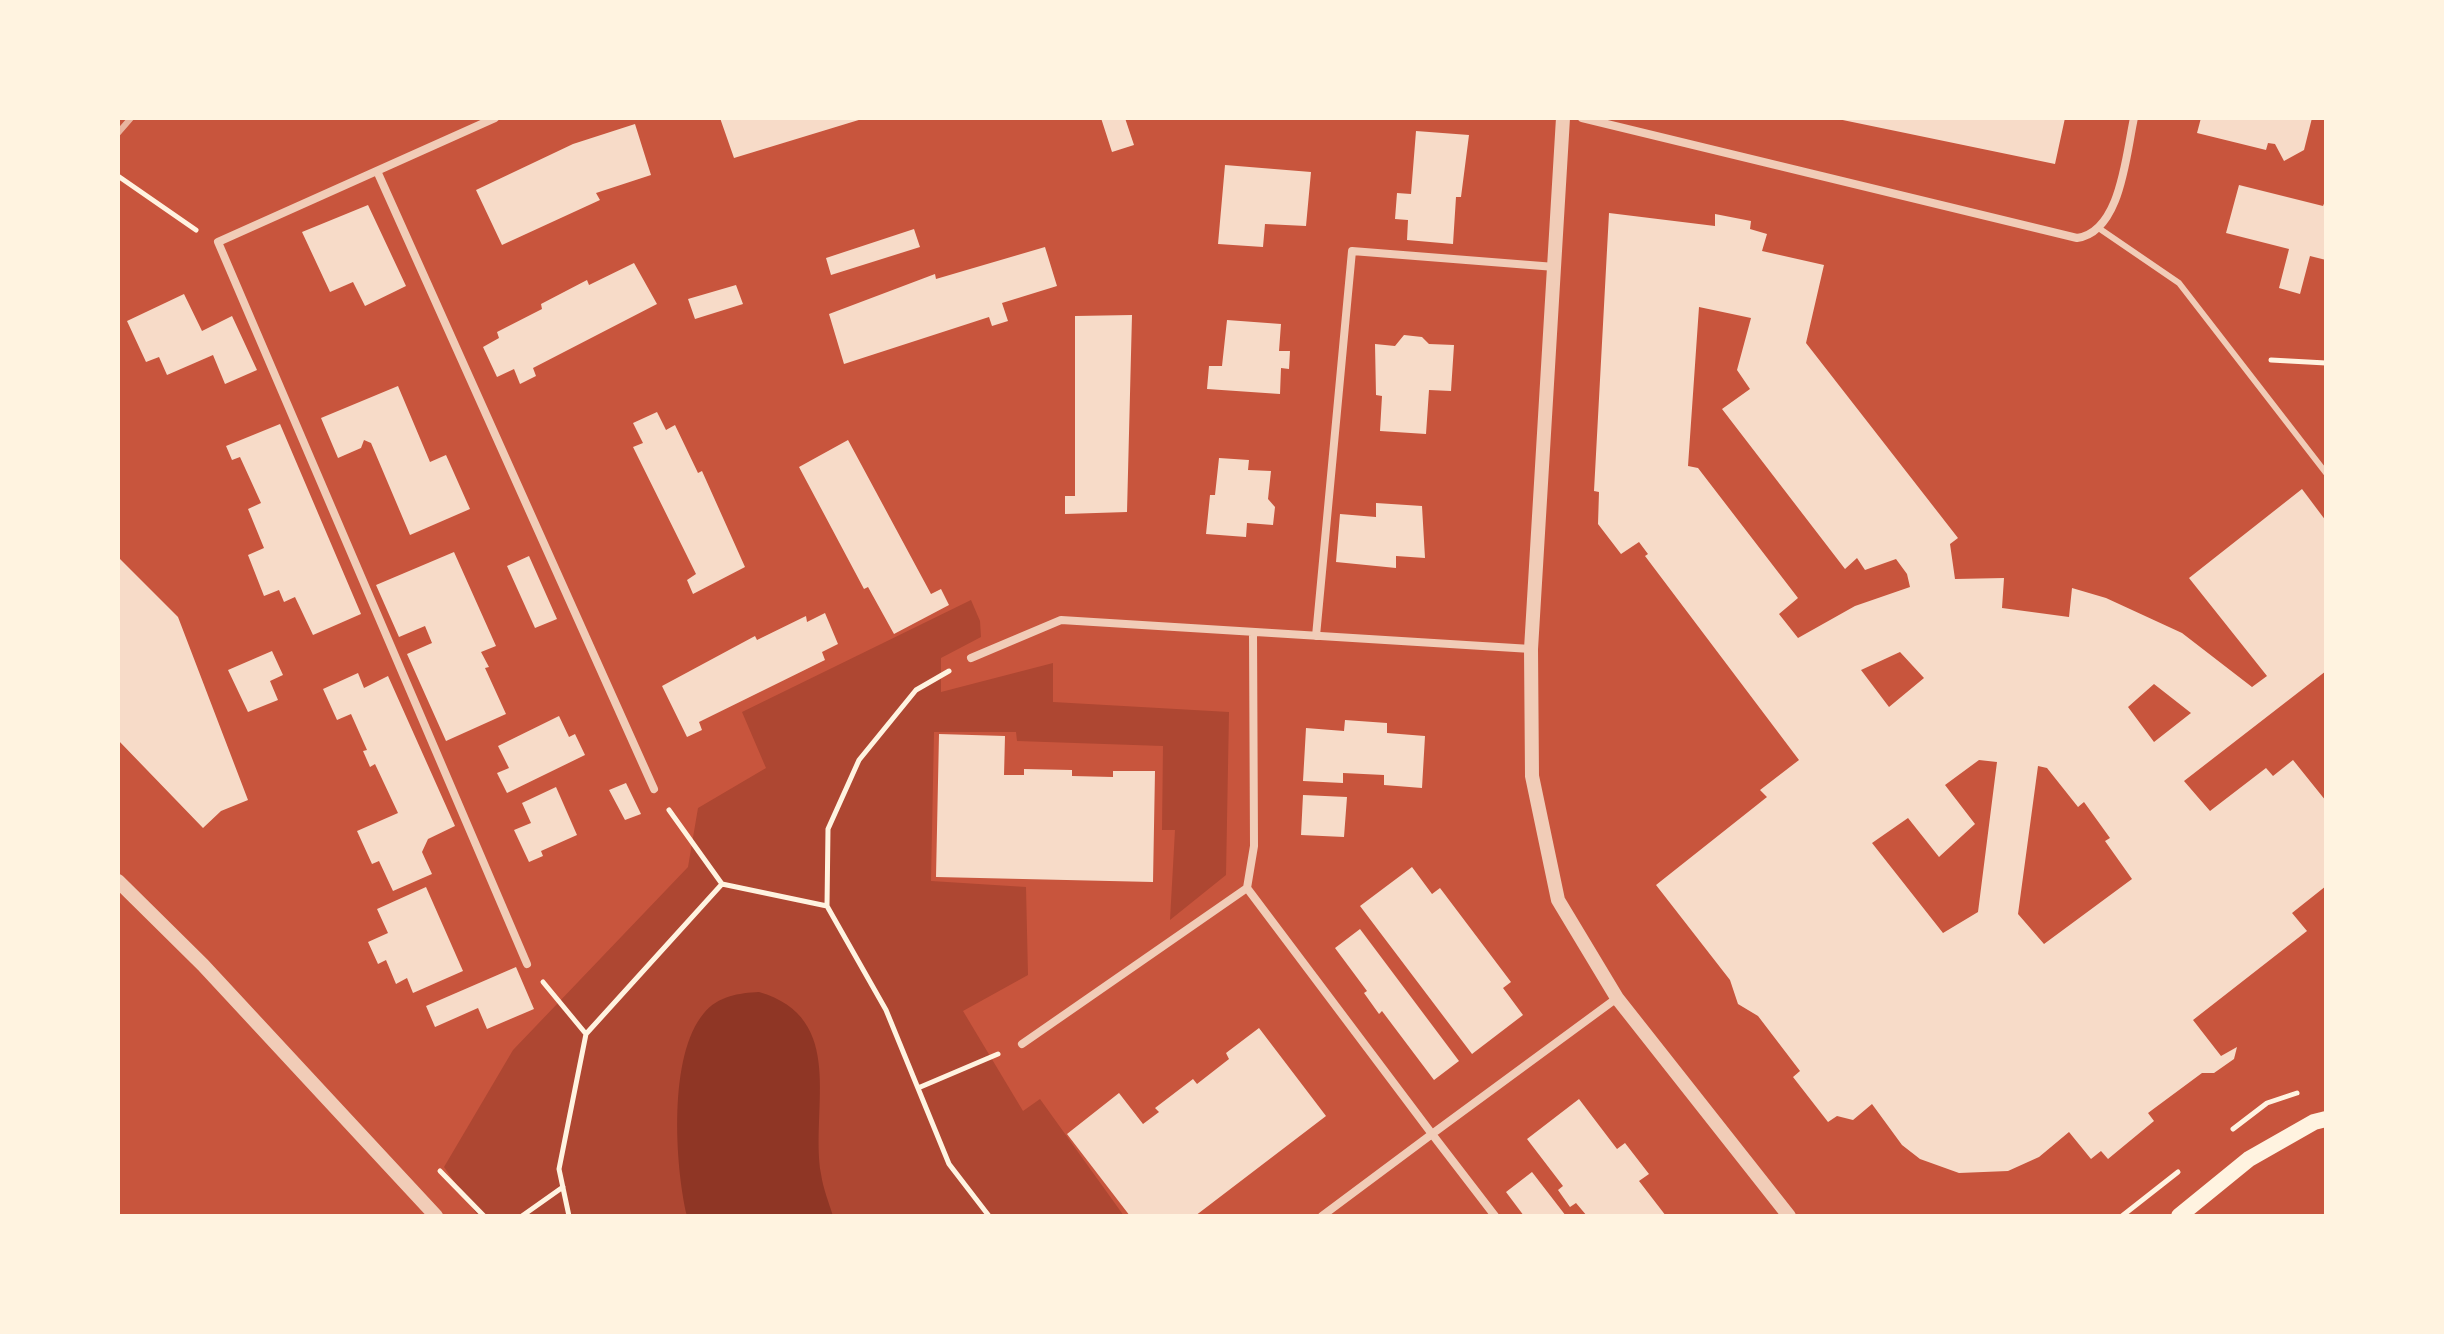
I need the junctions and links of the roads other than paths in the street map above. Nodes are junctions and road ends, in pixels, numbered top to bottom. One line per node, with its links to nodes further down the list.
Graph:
1 (495, 118): 5 (street)
2 (1563, 118): 7 (street)
3 (1582, 118): 6 (street)
4 (2134, 118): 6 (street)
5 (377, 171): 13 (street); 16 (street)
6 (2100, 229): 8 (lane)
7 (1555, 267): 10 (street); 11 (street)
8 (2326, 473)
9 (1253, 632): 10 (street); 12 (street); 15 (street)
10 (1316, 636): 11 (street)
11 (1531, 649): 17 (street)
12 (971, 658)
13 (654, 789)
14 (118, 881): 21 (street)
15 (1247, 888): 18 (street); 20 (street)
16 (527, 964)
17 (1617, 998): 20 (street); 26 (street)
18 (1022, 1044)
19 (2326, 1119): 27 (main road)
20 (1432, 1134): 24 (street); 25 (street)
21 (393, 1168): 22 (street); 23 (street)
22 (425, 1216)
23 (436, 1216)
24 (1322, 1216)
25 (1495, 1216)
26 (1789, 1216)
27 (2179, 1216)

